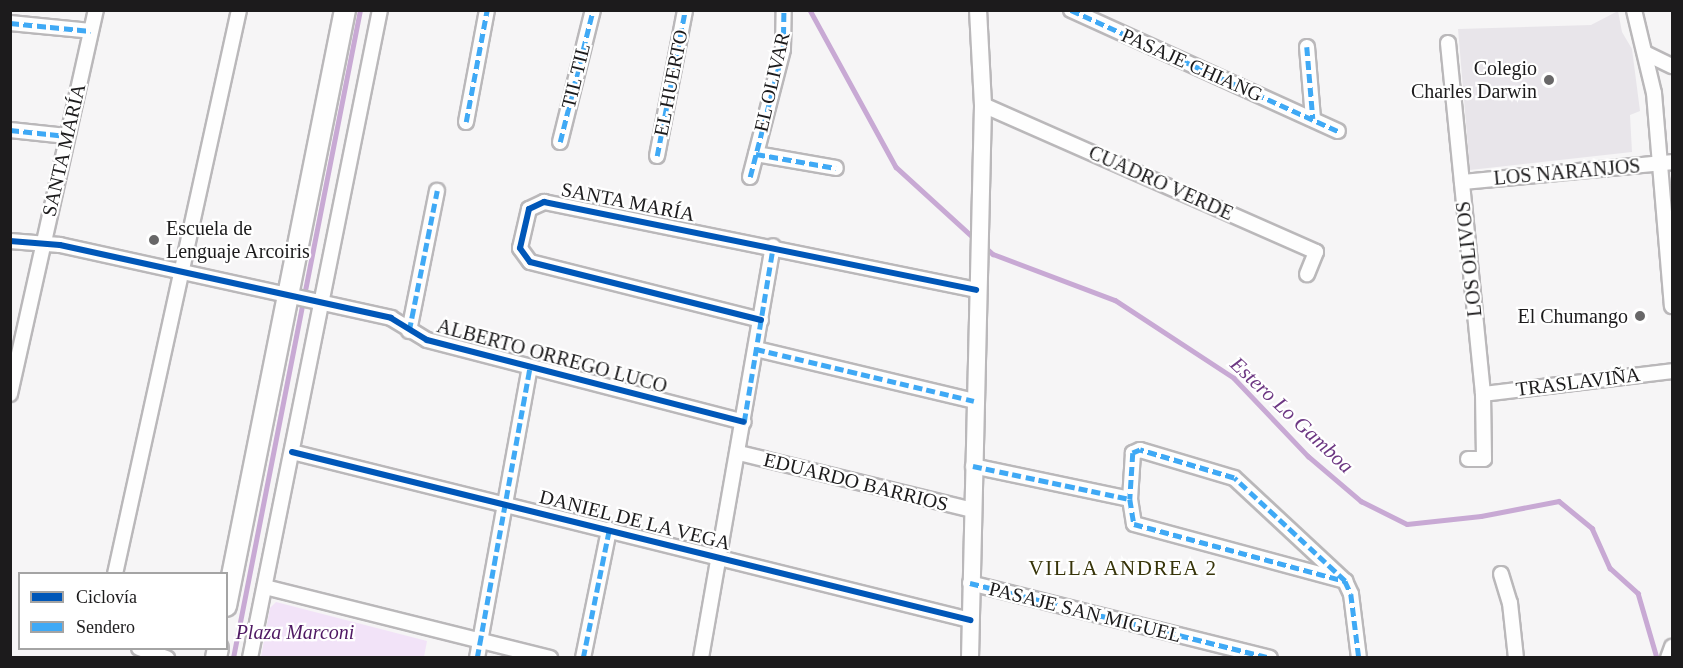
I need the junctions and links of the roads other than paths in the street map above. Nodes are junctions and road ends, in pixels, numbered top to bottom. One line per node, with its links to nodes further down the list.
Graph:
1 (96, 10): 13 (street, SANTA MARÍA)
2 (238, 10): 35 (street)
3 (345, 10): 38 (main road)
4 (380, 10): 39 (street)
5 (487, 10): 20 (street)
6 (593, 10): 24 (street, TIL TIL)
7 (685, 10): 26 (street, EL HUERTO)
8 (784, 10): 25 (street, EL OLIVAR)
9 (978, 10): 18 (street)
10 (1071, 10): 19 (street, PASAJE CHIANG)
11 (1635, 13): 16 (street)
12 (10, 23): 13 (street)
13 (91, 31): 23 (street, SANTA MARÍA)
14 (1448, 43): 30 (street, LOS OLIVOS)
15 (1307, 48): 19 (street)
16 (1647, 54): 17 (street); 27 (street)
17 (1672, 66)
18 (983, 105): 36 (street, CUADRO VERDE); 37 (street)
19 (1313, 119): 22 (street, PASAJE CHIANG)
20 (466, 122)
21 (10, 129): 23 (street)
22 (1338, 130)
23 (67, 136): 33 (street, SANTA MARÍA)
24 (560, 142)
25 (756, 154): 28 (street, EL OLIVAR); 29 (street, EL OLIVAR)
26 (657, 156)
27 (1666, 163): 30 (street, LOS NARANJOS); 40 (street)
28 (836, 168)
29 (750, 177)
30 (1462, 182): 48 (street, LOS OLIVOS)
31 (438, 191): 42 (street)
32 (10, 241): 33 (street, ALBERTO ORREGO LUCO)
33 (42, 244): 35 (street, ALBERTO ORREGO LUCO); 44 (street, SANTA MARÍA)
34 (773, 246): 37 (street, SANTA MARÍA); 41 (street); 41 (street, SANTA MARÍA)
35 (181, 271): 38 (street, ALBERTO ORREGO LUCO); 60 (street)
36 (1307, 274)
37 (976, 290): 49 (street)
38 (288, 295): 39 (street, ALBERTO ORREGO LUCO); 65 (main road)
39 (320, 302): 42 (street, ALBERTO ORREGO LUCO); 51 (street)
40 (1672, 306)
41 (761, 320): 43 (street)
42 (410, 331): 45 (street, ALBERTO ORREGO LUCO)
43 (756, 349): 49 (street); 50 (street)
44 (14, 365): 47 (street, SANTA MARÍA)
45 (530, 367): 50 (street, ALBERTO ORREGO LUCO); 56 (street)
46 (1672, 371): 48 (street, TRASLAVIÑA)
47 (10, 394)
48 (1483, 394): 53 (street, LOS OLIVOS)
49 (974, 401): 54 (street)
50 (744, 422): 52 (street)
51 (292, 452): 56 (street, DANIEL DE LA VEGA); 64 (street)
52 (739, 453): 57 (street, EDUARDO BARRIOS); 59 (street)
53 (1468, 459)
54 (973, 466): 55 (street); 57 (street)
55 (1130, 499): 62 (street); 62 (street)
56 (505, 505): 58 (street, DANIEL DE LA VEGA); 67 (street)
57 (972, 510): 63 (street)
58 (609, 530): 59 (street, DANIEL DE LA VEGA); 73 (street)
59 (719, 558): 66 (street, DANIEL DE LA VEGA); 74 (street)
60 (115, 572)
61 (1501, 574): 78 (street)
62 (1345, 581): 77 (street)
63 (970, 583): 66 (street); 76 (street, PASAJE SAN MIGUEL)
64 (265, 587): 67 (street); 70 (street)
65 (228, 596)
66 (970, 620): 75 (street)
67 (480, 640): 71 (street); 72 (street)
68 (145, 650): 69 (street)
69 (167, 657)
70 (250, 657)
71 (477, 657)
72 (550, 657)
73 (583, 657)
74 (701, 657)
75 (970, 657)
76 (1270, 657)
77 (1359, 657)
78 (1516, 657)

